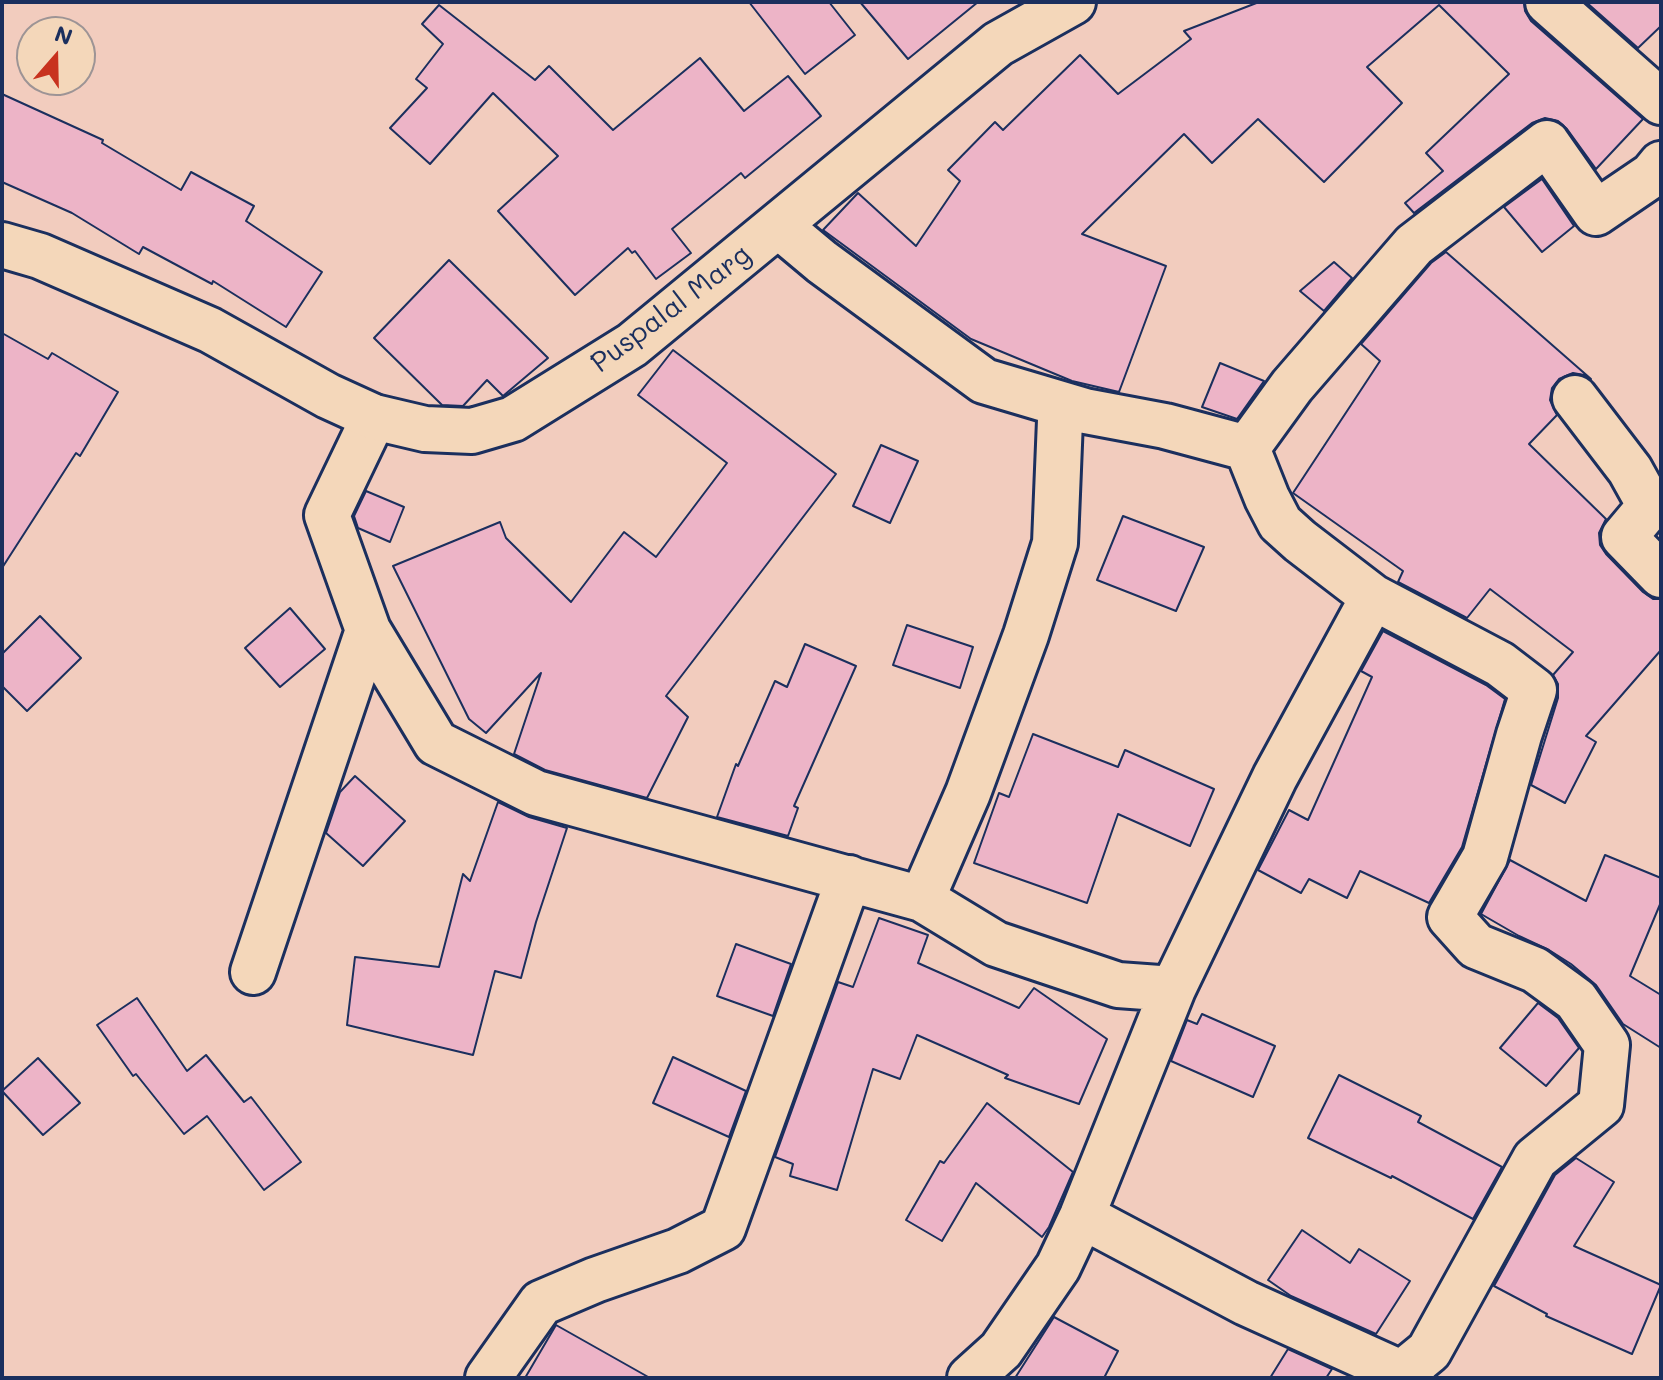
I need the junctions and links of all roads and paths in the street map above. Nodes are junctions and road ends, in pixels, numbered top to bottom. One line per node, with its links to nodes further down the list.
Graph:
1 (1073, 2): 5 (street, Puspalal Marg)
2 (1548, 2): 3 (street)
3 (1661, 102)
4 (1661, 164): 10 (street)
5 (779, 226): 8 (street, Puspalal Marg); 10 (street)
6 (2, 245): 8 (street, Puspalal Marg)
7 (1575, 398): 11 (street)
8 (374, 417): 13 (street)
9 (1060, 420): 15 (street)
10 (1247, 448): 12 (street)
11 (1661, 575)
12 (1373, 597): 17 (street); 19 (street)
13 (368, 630): 14 (street); 16 (street)
14 (849, 878): 15 (street); 20 (street)
15 (922, 899): 17 (street)
16 (253, 972)
17 (1173, 989): 18 (street)
18 (1082, 1216): 19 (street); 21 (street)
19 (1403, 1376)
20 (488, 1378)
21 (970, 1378)

